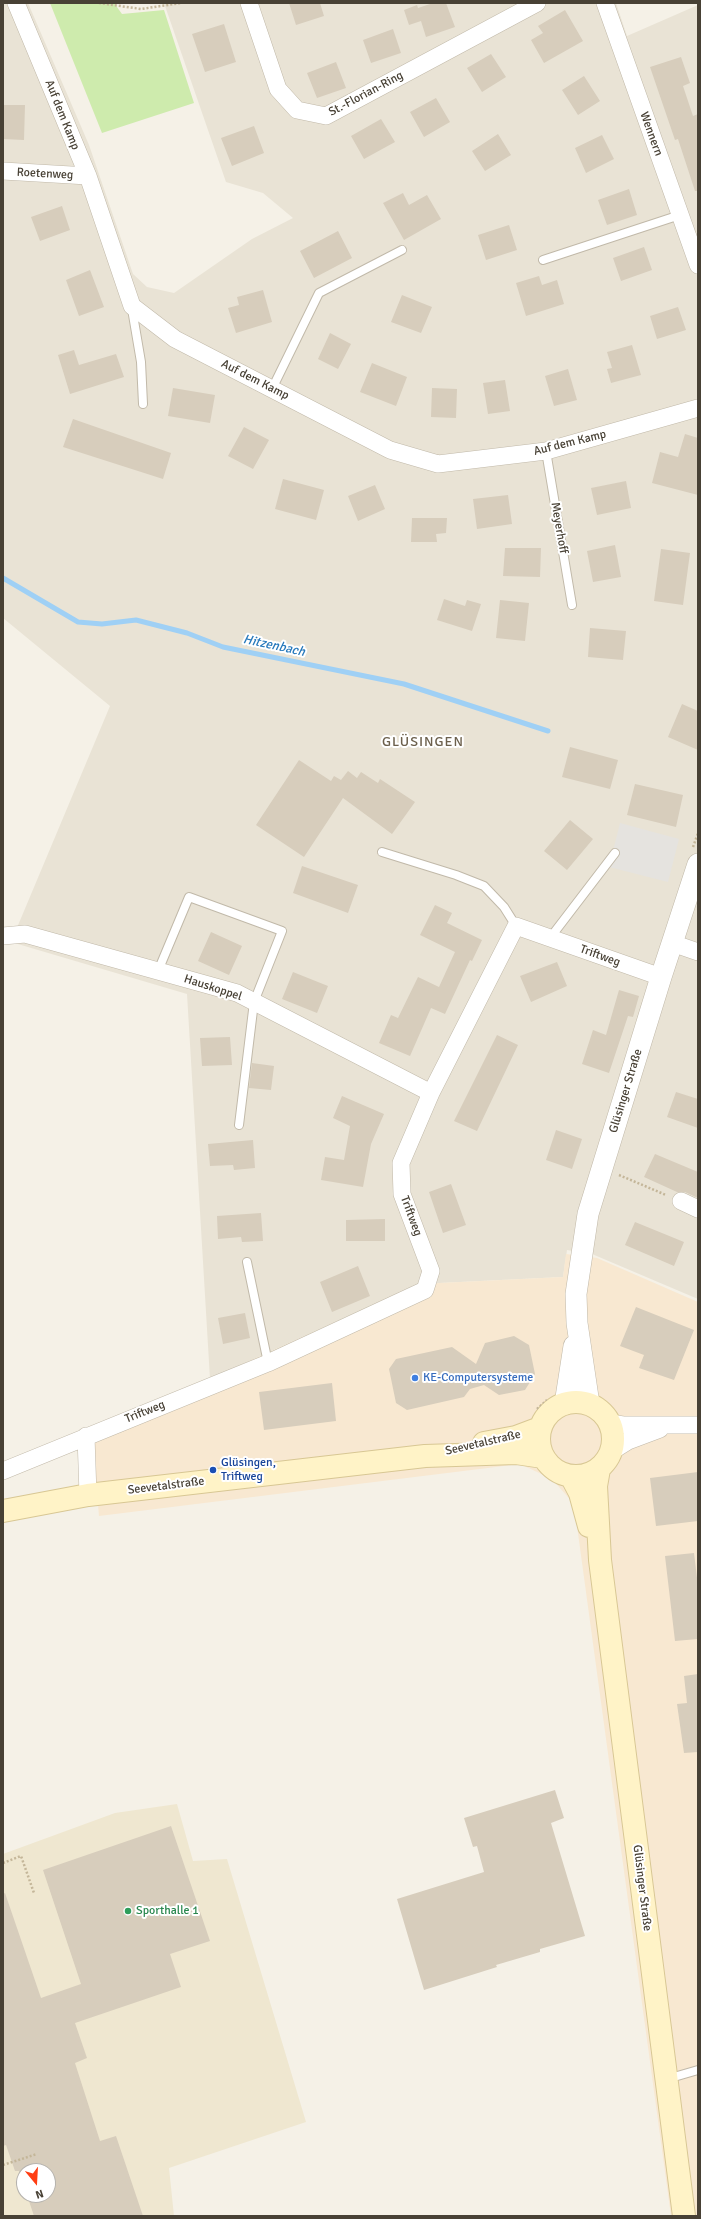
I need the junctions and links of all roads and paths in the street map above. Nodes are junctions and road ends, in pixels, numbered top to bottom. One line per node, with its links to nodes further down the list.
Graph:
1 (16, 3): 8 (street, Auf dem Kamp)
2 (99, 3): 3 (path)
3 (181, 3)
4 (249, 3): 5 (street, St.-Florian-Ring)
5 (538, 3)
6 (605, 3): 9 (street, Wennern)
7 (3, 171): 8 (street, Roetenweg)
8 (88, 176): 13 (street, Auf dem Kamp)
9 (680, 215): 11 (lane); 12 (street, Wennern)
10 (402, 250): 14 (lane)
11 (543, 260)
12 (698, 265)
13 (132, 306): 14 (street, Auf dem Kamp); 15 (lane)
14 (272, 389): 17 (street, Auf dem Kamp)
15 (142, 404)
16 (698, 408): 17 (street, Auf dem Kamp)
17 (546, 450): 18 (lane, Meyerhoff)
18 (572, 605)
19 (382, 852): 22 (lane)
20 (615, 853): 24 (lane)
21 (698, 864): 25 (street, Glüsinger Straße)
22 (516, 926): 24 (street, Triftweg); 30 (street, Triftweg)
23 (3, 936): 27 (street, Hauskoppel)
24 (550, 938): 28 (street, Triftweg)
25 (672, 943): 26 (street); 28 (street, Glüsinger Straße)
26 (698, 952)
27 (158, 971): 29 (street, Hauskoppel); 29 (lane)
28 (661, 977): 36 (street, Glüsinger Straße)
29 (254, 1002): 30 (street, Hauskoppel); 31 (lane)
30 (431, 1093): 37 (street, Triftweg)
31 (239, 1125)
32 (614, 1174): 33 (path)
33 (681, 1201): 34 (street)
34 (698, 1209)
35 (247, 1262): 37 (lane)
36 (577, 1323): 38 (street, Glüsinger Straße); 39 (street, Glüsinger Straße)
37 (268, 1363): 44 (street, Triftweg)
38 (565, 1404): 39 (main road); 43 (main road)
39 (589, 1404): 40 (main road)
40 (610, 1423): 41 (street, Glüsinger Straße); 45 (main road)
41 (673, 1425): 42 (street, Glüsinger Straße); 45 (street, Glüsinger Straße)
42 (698, 1425)
43 (540, 1428): 46 (main road, Seevetalstraße); 47 (main road)
44 (86, 1436): 49 (street, Triftweg); 51 (street)
45 (612, 1451): 48 (main road, Glüsinger Straße)
46 (425, 1456): 47 (main road, Seevetalstraße); 51 (main road, Seevetalstraße)
47 (543, 1457): 50 (main road)
48 (599, 1469): 50 (main road); 53 (main road, Glüsinger Straße)
49 (3, 1471)
50 (571, 1476): 53 (main road, Glüsinger Straße)
51 (88, 1496): 52 (main road, Seevetalstraße)
52 (3, 1511)
53 (600, 1560): 57 (main road, Glüsinger Straße)
54 (3, 1863): 55 (path)
55 (34, 1893)
56 (698, 2070): 57 (lane)
57 (666, 2079): 60 (main road, Glüsinger Straße)
58 (37, 2154): 59 (path)
59 (3, 2165)
60 (684, 2216)

